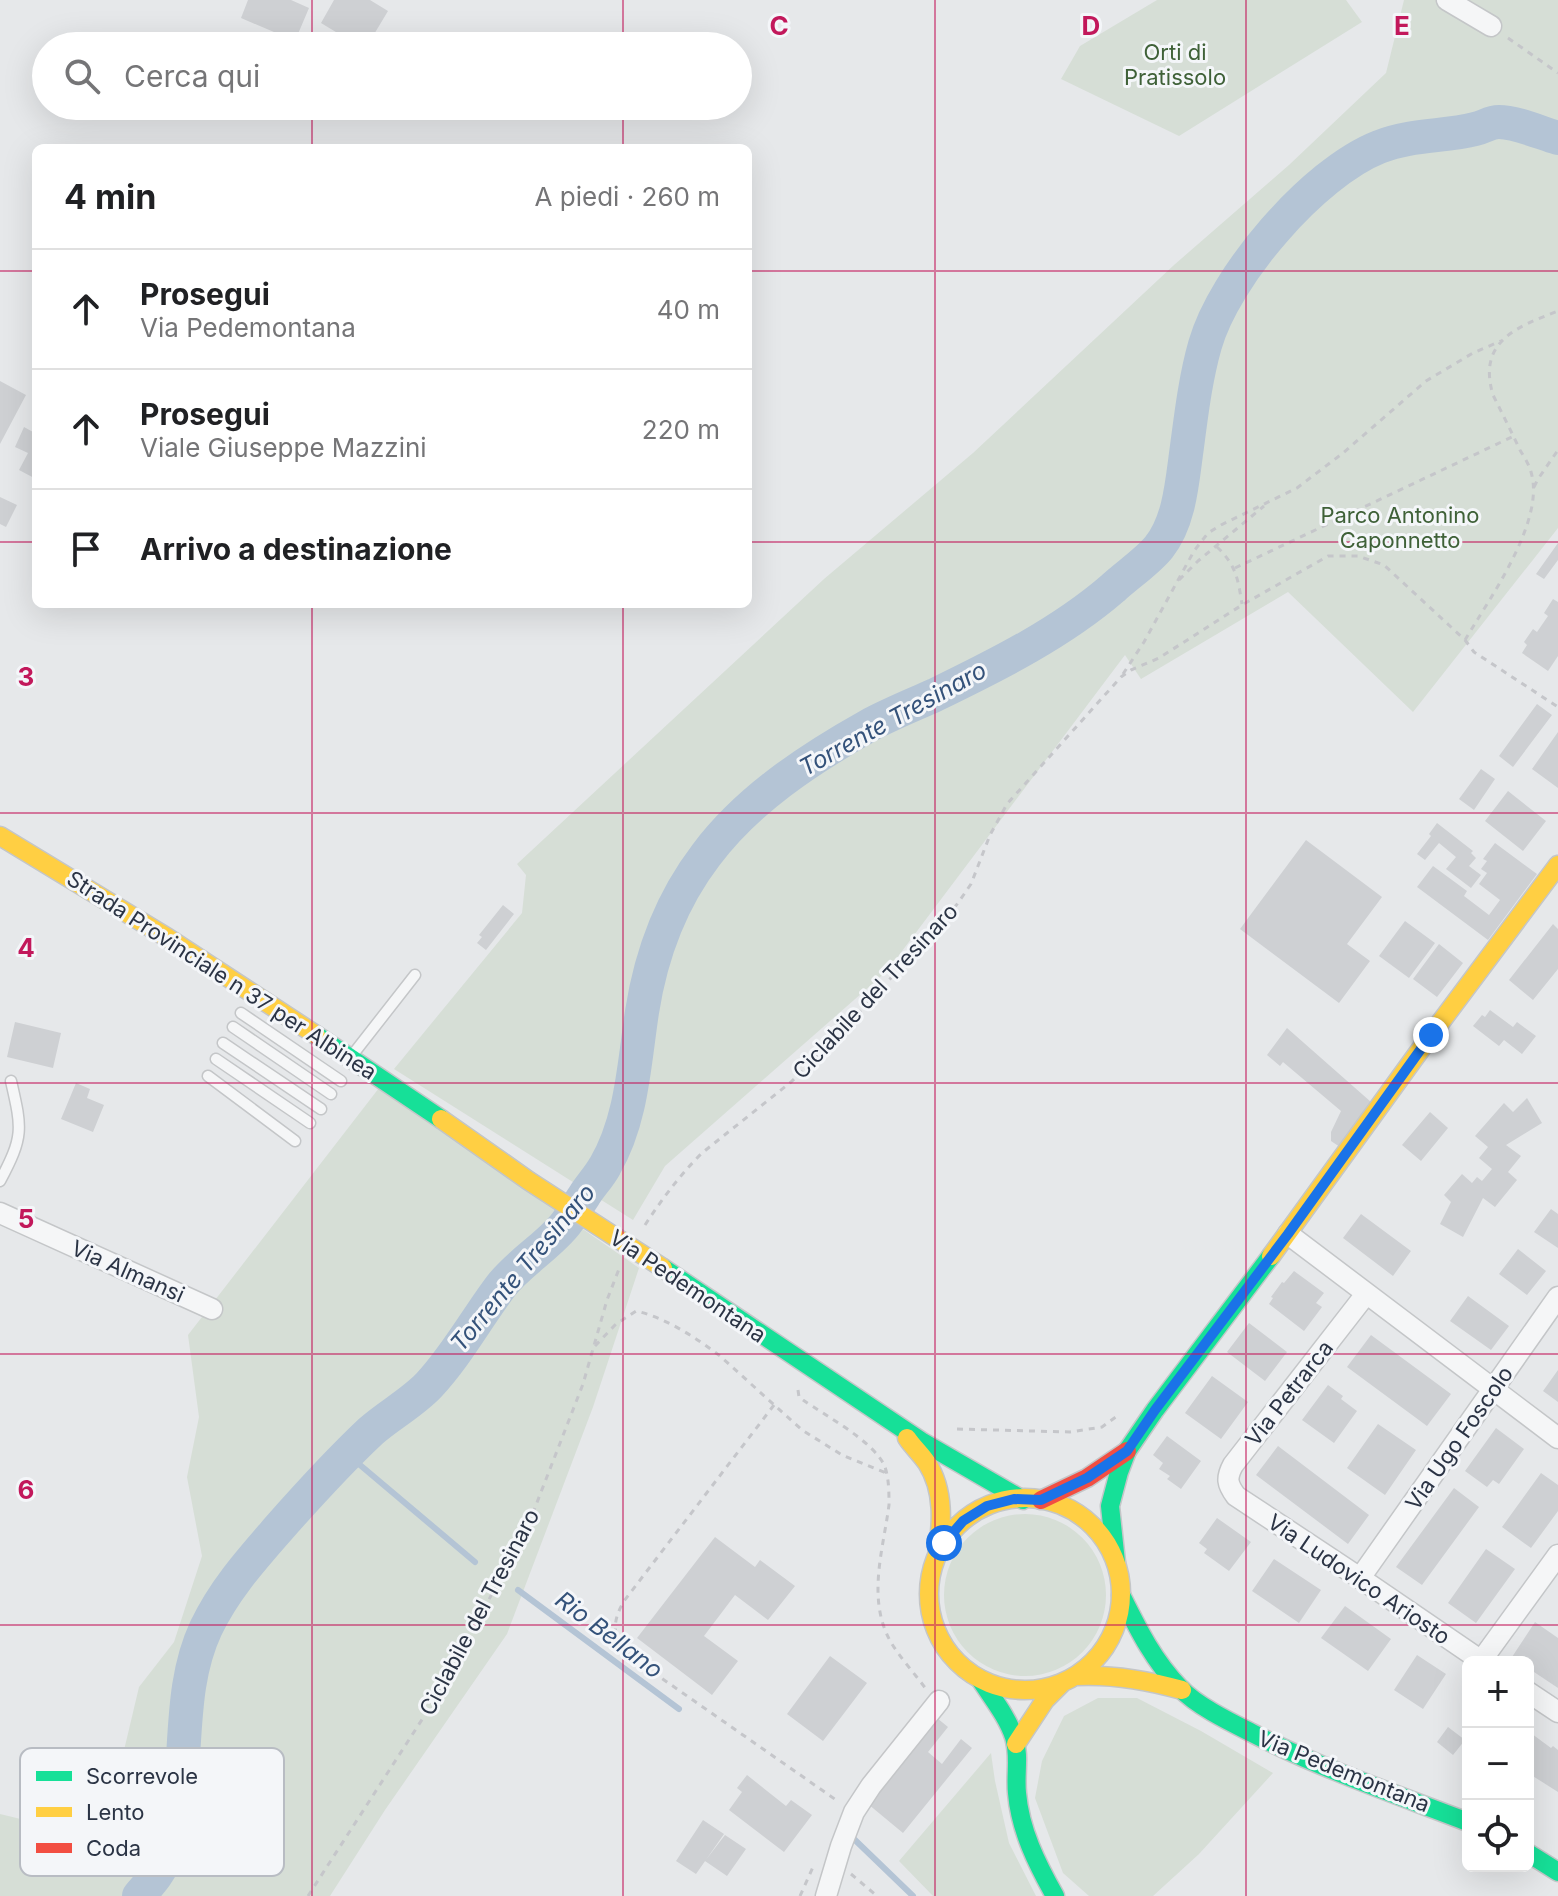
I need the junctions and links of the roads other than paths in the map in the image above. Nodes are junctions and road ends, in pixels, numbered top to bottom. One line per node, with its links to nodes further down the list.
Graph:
1 (1447, 0): 2 (street)
2 (1491, 26)
3 (0, 836): 10 (main road, Strada Provinciale n 37 per Albinea)
4 (1558, 865): 5 (main road)
5 (1551, 888): 22 (main road)
6 (415, 975): 10 (lane)
7 (241, 1013): 14 (lane)
8 (233, 1027): 15 (lane)
9 (223, 1043): 16 (lane)
10 (350, 1058): 17 (main road, Strada Provinciale n 37 per Albinea)
11 (216, 1059): 18 (lane)
12 (208, 1076): 19 (lane)
13 (11, 1081): 20 (lane)
14 (341, 1081)
15 (331, 1094)
16 (321, 1109)
17 (441, 1119): 27 (main road, Via Pedemontana, bridge)
18 (310, 1123)
19 (295, 1141)
20 (0, 1181)
21 (0, 1213): 25 (street, Via Almansi)
22 (1288, 1234): 23 (street); 29 (main road)
23 (1366, 1294): 26 (street); 30 (street, Via Petrarca)
24 (1558, 1297): 26 (street, Via Ugo Foscolo)
25 (212, 1309)
26 (1494, 1389): 28 (street); 35 (street, Via Ugo Foscolo)
27 (897, 1425): 31 (main road, Via Pedemontana); 33 (main road, Via Pedemontana)
28 (1558, 1438)
29 (1127, 1451): 31 (main road); 34 (main road)
30 (1236, 1496): 35 (street, Via Ludovico Ariosto)
31 (1032, 1500): 33 (main road, Via Pedemontana); 34 (main road, Via Pedemontana)
32 (1558, 1555): 38 (street)
33 (937, 1556): 39 (main road, Via Pedemontana)
34 (1116, 1562): 36 (main road, Via Pedemontana)
35 (1360, 1578): 37 (street, Via Ludovico Ariosto)
36 (1121, 1595): 40 (main road, Via Pedemontana); 41 (main road, Via Pedemontana)
37 (1473, 1656)
38 (1486, 1656)
39 (980, 1679): 40 (main road, Via Pedemontana); 45 (main road)
40 (1068, 1679): 41 (main road, Via Pedemontana); 45 (main road)
41 (1182, 1690): 46 (main road, Via Pedemontana)
42 (1534, 1696): 44 (street)
43 (939, 1701): 49 (street)
44 (1558, 1712)
45 (1016, 1744): 50 (main road)
46 (1462, 1820)
47 (1534, 1857): 48 (main road)
48 (1558, 1872)
49 (826, 1896)
50 (1055, 1896)

